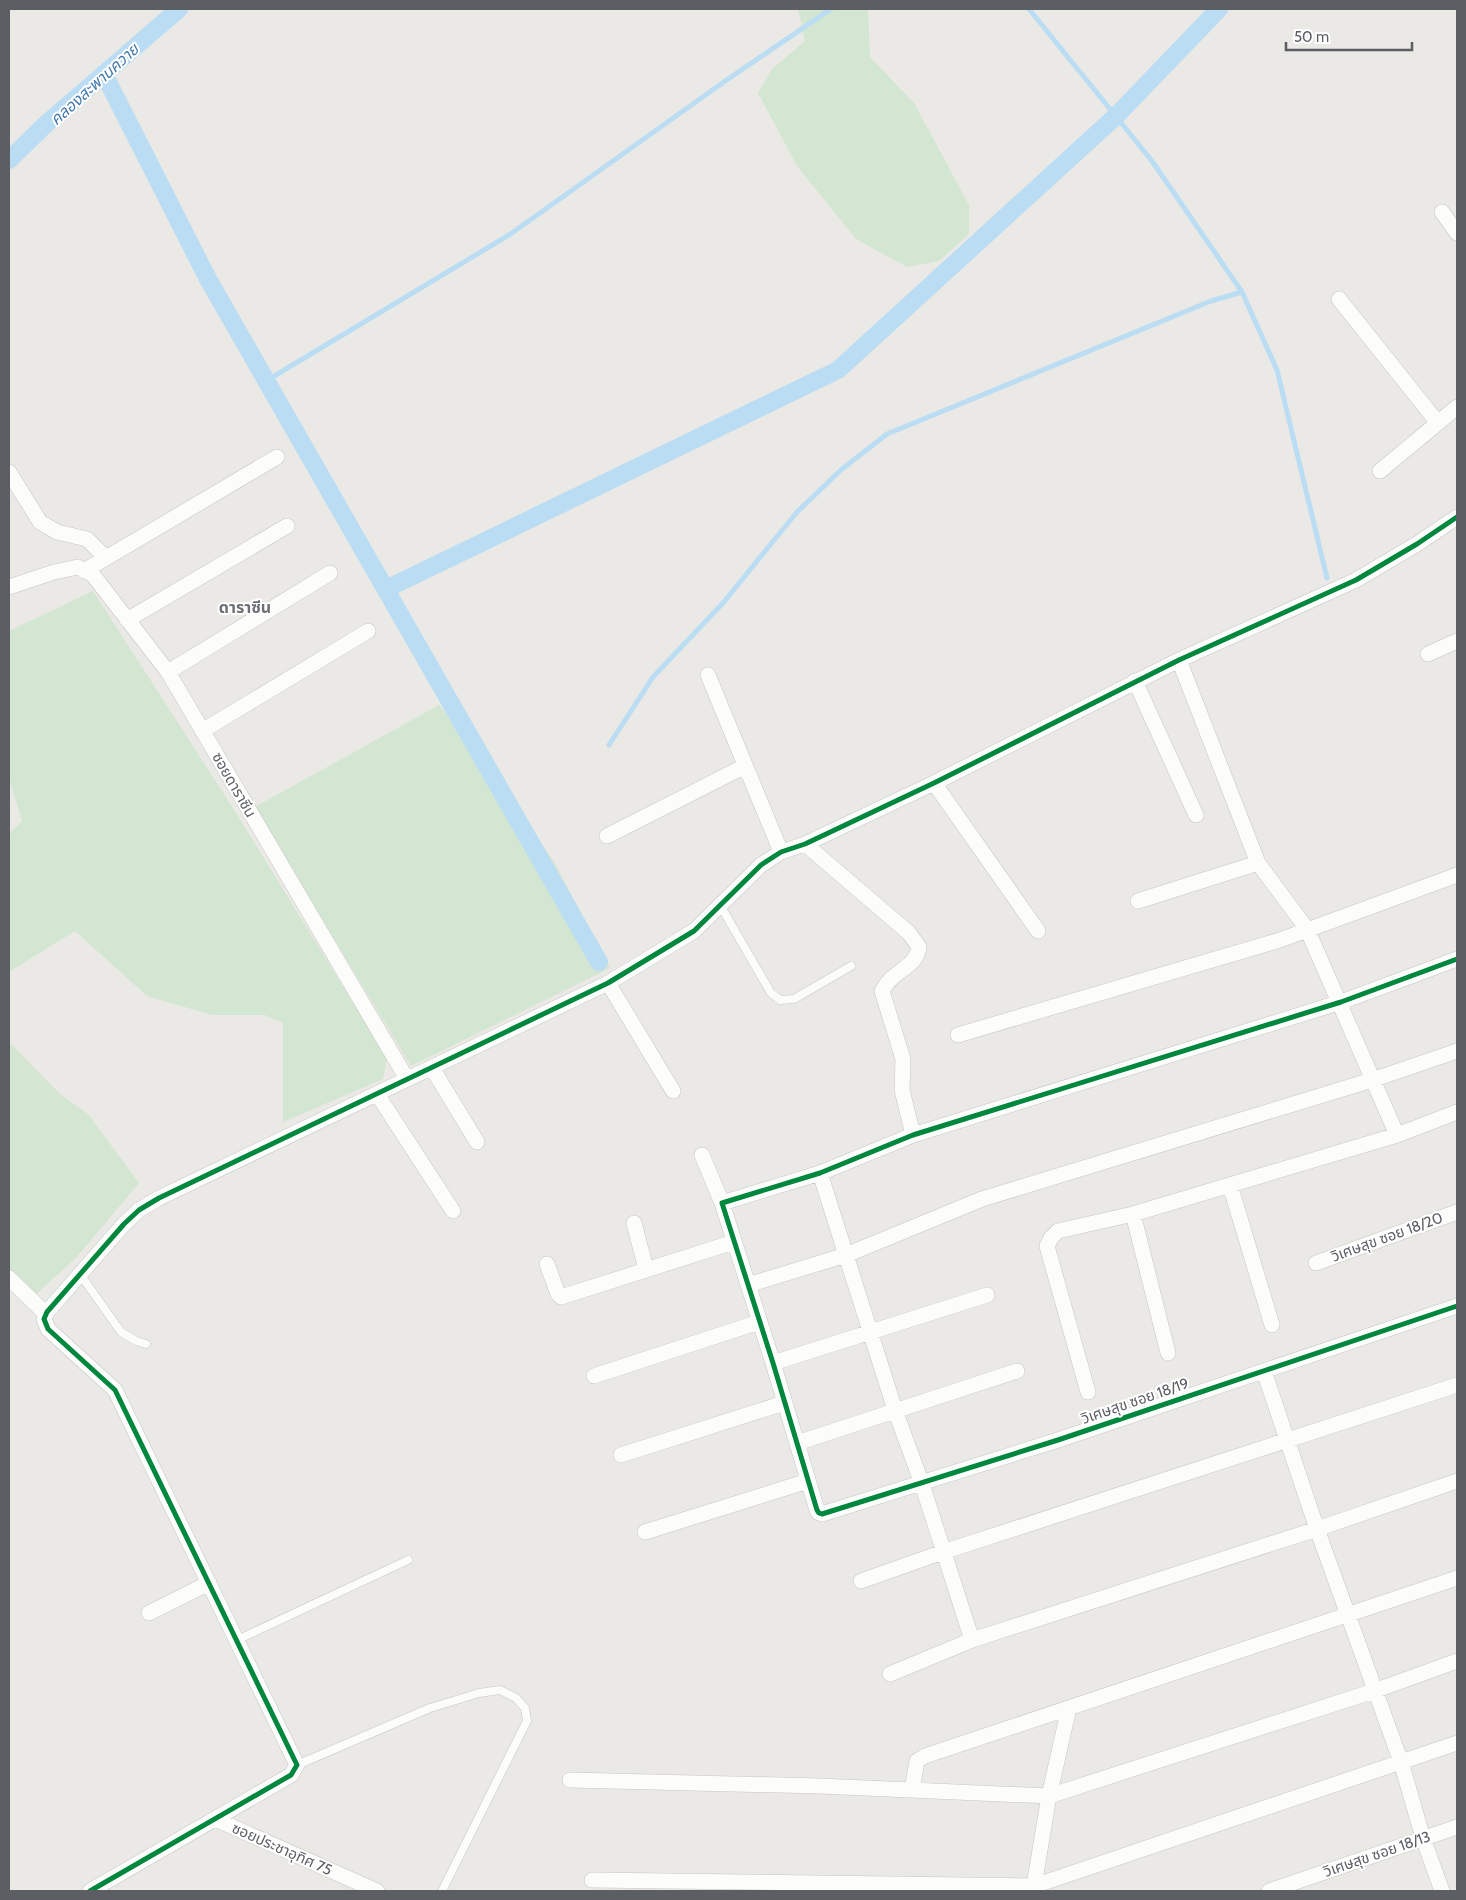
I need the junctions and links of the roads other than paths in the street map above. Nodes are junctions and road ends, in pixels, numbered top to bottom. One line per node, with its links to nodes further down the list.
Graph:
1 (1442, 212): 2 (street)
2 (1457, 233)
3 (1339, 298): 5 (street)
4 (1457, 407): 5 (street)
5 (1438, 424): 8 (street)
6 (277, 457): 11 (street)
7 (9, 472): 11 (street)
8 (1380, 472)
9 (1457, 517): 19 (street)
10 (287, 526): 15 (street)
11 (106, 558): 12 (street)
12 (84, 571): 14 (street); 15 (street, ซอยดาราซีน)
13 (330, 573): 20 (street)
14 (9, 586)
15 (127, 620): 20 (street, ซอยดาราซีน)
16 (368, 631): 23 (street)
17 (1457, 642): 18 (street)
18 (1428, 654)
19 (1179, 660): 22 (street); 30 (street)
20 (168, 672): 23 (street, ซอยดาราซีน)
21 (708, 675): 24 (street)
22 (1135, 681): 25 (street); 26 (street)
23 (202, 731): 43 (street, ซอยดาราซีน)
24 (745, 766): 27 (street); 29 (street)
25 (934, 783): 28 (street); 35 (street)
26 (1196, 815)
27 (607, 836)
28 (805, 844): 29 (street); 49 (street)
29 (781, 852): 33 (street)
30 (1258, 864): 32 (street); 34 (street)
31 (1457, 875): 34 (street)
32 (1138, 901)
33 (720, 905): 37 (lane); 38 (street)
34 (1307, 929): 39 (street); 40 (street)
35 (1038, 931)
36 (1457, 959): 39 (street)
37 (851, 966)
38 (608, 984): 42 (street); 45 (street)
39 (1341, 1002): 44 (street); 49 (street)
40 (958, 1035)
41 (1457, 1051): 44 (street)
42 (432, 1068): 43 (street); 50 (street)
43 (407, 1079): 46 (street)
44 (1372, 1080): 48 (street); 60 (street)
45 (672, 1091)
46 (377, 1094): 55 (street); 64 (street)
47 (1457, 1112): 48 (street)
48 (1397, 1135): 53 (street)
49 (913, 1136): 52 (street)
50 (477, 1142)
51 (702, 1154): 54 (street)
52 (820, 1174): 54 (street); 60 (street)
53 (1230, 1185): 57 (street); 71 (street)
54 (722, 1203): 59 (street)
55 (453, 1211)
56 (1457, 1212): 61 (street, วิเศษสุข ซอย 18/20)
57 (1133, 1214): 74 (street); 80 (street)
58 (634, 1223): 63 (street)
59 (734, 1242): 63 (street); 66 (street)
60 (846, 1255): 66 (street); 72 (street)
61 (1316, 1263)
62 (548, 1264): 63 (street)
63 (646, 1269)
64 (80, 1274): 69 (street); 73 (lane)
65 (9, 1278): 69 (street)
66 (748, 1285): 70 (street)
67 (987, 1295): 72 (street)
68 (1457, 1306): 77 (street, วิเศษสุข ซอย 18/19)
69 (46, 1314): 95 (street)
70 (759, 1322): 75 (street); 78 (street)
71 (1272, 1325)
72 (870, 1332): 75 (street); 82 (street)
73 (146, 1344)
74 (1168, 1353)
75 (773, 1363): 81 (street)
76 (1017, 1371): 82 (street)
77 (1264, 1371): 83 (street); 88 (street, วิเศษสุข ซอย 18/19)
78 (594, 1376)
79 (1457, 1385): 83 (street)
80 (1088, 1392)
81 (784, 1403): 84 (street); 85 (street)
82 (895, 1410): 84 (street); 88 (street)
83 (1287, 1441): 89 (street); 91 (street)
84 (797, 1443): 86 (street)
85 (621, 1455)
86 (808, 1481): 88 (street, วิเศษสุข ซอย 18/19); 90 (street)
87 (1457, 1482): 89 (street)
88 (922, 1484): 91 (street)
89 (1317, 1529): 97 (street); 99 (street)
90 (645, 1532)
91 (943, 1552): 94 (street); 99 (street)
92 (408, 1560): 98 (lane)
93 (1457, 1578): 97 (street)
94 (861, 1581)
95 (209, 1583): 96 (street); 98 (street)
96 (149, 1613)
97 (1348, 1615): 102 (street); 103 (street)
98 (237, 1640): 106 (street)
99 (972, 1640): 101 (street)
100 (1457, 1661): 102 (street)
101 (890, 1674)
102 (1374, 1691): 105 (street); 109 (street)
103 (1069, 1708): 108 (street); 109 (street)
104 (1457, 1743): 105 (street)
105 (1401, 1762): 112 (street); 114 (street)
106 (297, 1765): 110 (street); 117 (lane)
107 (570, 1780): 108 (street)
108 (912, 1790): 109 (street)
109 (1049, 1796): 114 (street)
110 (215, 1819): 115 (street); 116 (street, ซอยประชาอุทิศ 75)
111 (1457, 1827): 112 (street, วิเศษสุข ซอย 18/13)
112 (1423, 1838): 118 (street, วิเศษสุข ซอย 18/13); 119 (street)
113 (592, 1880): 114 (street)
114 (1034, 1886)
115 (90, 1891)
116 (376, 1891)
117 (442, 1891)
118 (1269, 1891)
119 (1442, 1891)

